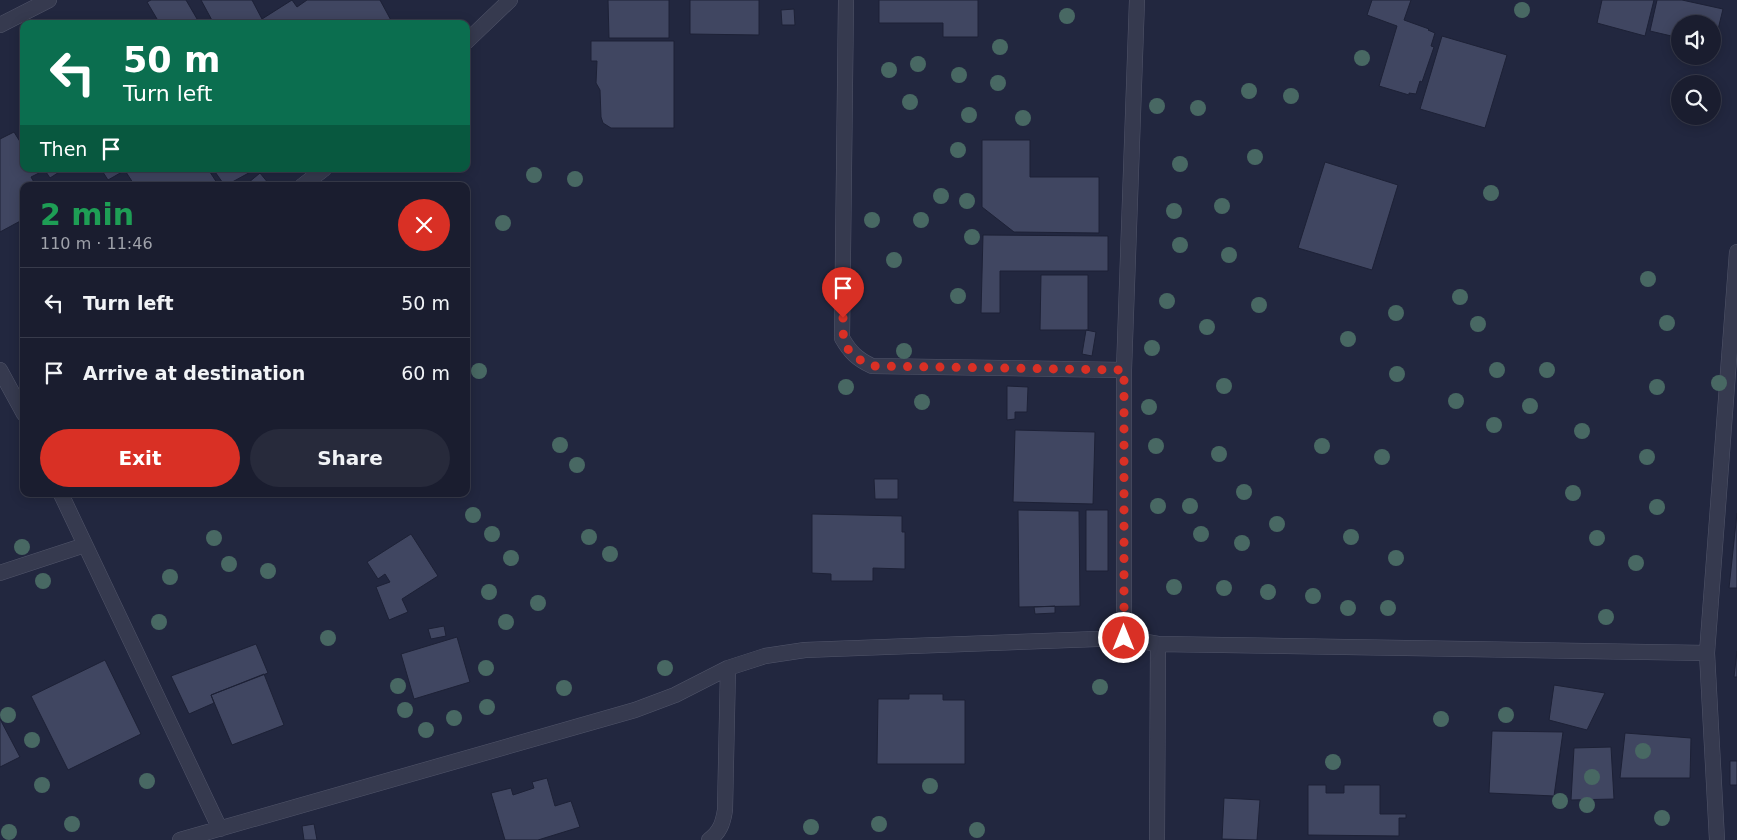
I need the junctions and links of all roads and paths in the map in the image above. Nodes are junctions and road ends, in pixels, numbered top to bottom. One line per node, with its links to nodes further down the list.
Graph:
1 (49, 0): 5 (street)
2 (510, 0): 6 (street)
3 (846, 0): 11 (street)
4 (1137, 0): 11 (street)
5 (0, 25)
6 (470, 38)
7 (320, 172): 8 (street)
8 (307, 182)
9 (1737, 252): 18 (street)
10 (0, 370): 12 (street)
11 (1124, 370): 16 (street)
12 (19, 390)
13 (62, 497): 14 (street)
14 (85, 545): 15 (street); 20 (street)
15 (0, 573)
16 (1124, 638): 17 (street); 19 (street)
17 (1158, 644): 18 (street); 23 (street)
18 (1707, 653): 24 (street)
19 (728, 668): 20 (street); 22 (street)
20 (220, 829): 21 (street)
21 (180, 840)
22 (709, 840)
23 (1157, 840)
24 (1717, 840)

